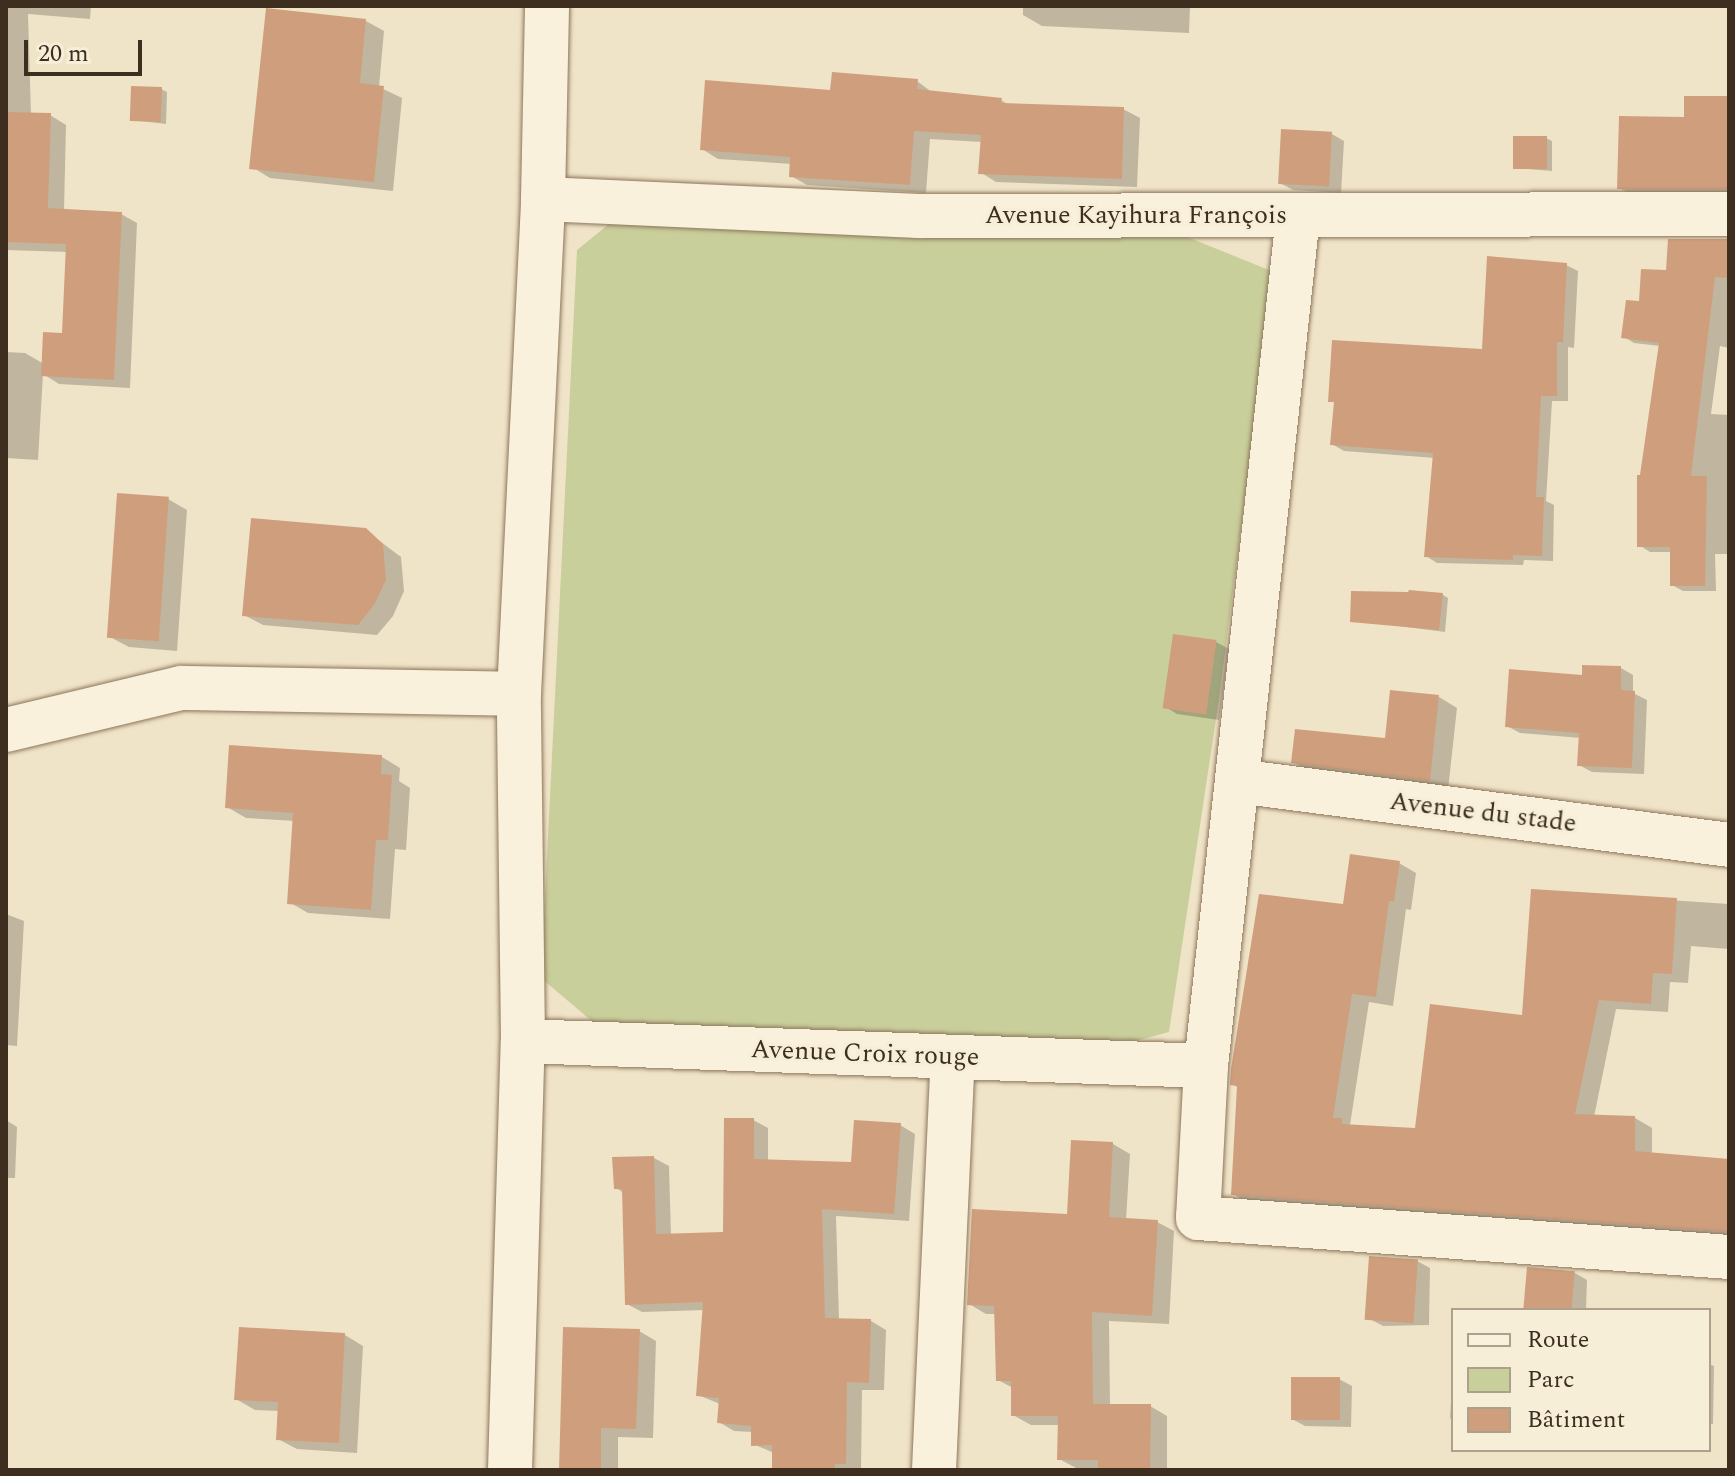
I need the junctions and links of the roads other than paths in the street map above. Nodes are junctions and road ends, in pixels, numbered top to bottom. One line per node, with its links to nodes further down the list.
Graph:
1 (547, 6): 2 (street)
2 (543, 199): 4 (street, Avenue Kayihura François); 5 (street)
3 (1729, 214): 4 (street, Avenue Kayihura François)
4 (1298, 216): 7 (street)
5 (519, 694): 6 (street); 9 (street)
6 (6, 730)
7 (1237, 781): 8 (street, Avenue du stade); 11 (street)
8 (1729, 845)
9 (523, 1041): 10 (street, Avenue Croix rouge); 13 (street)
10 (953, 1057): 11 (street, Avenue Croix rouge); 14 (street)
11 (1206, 1066): 12 (street)
12 (1729, 1257)
13 (510, 1470)
14 (934, 1470)

